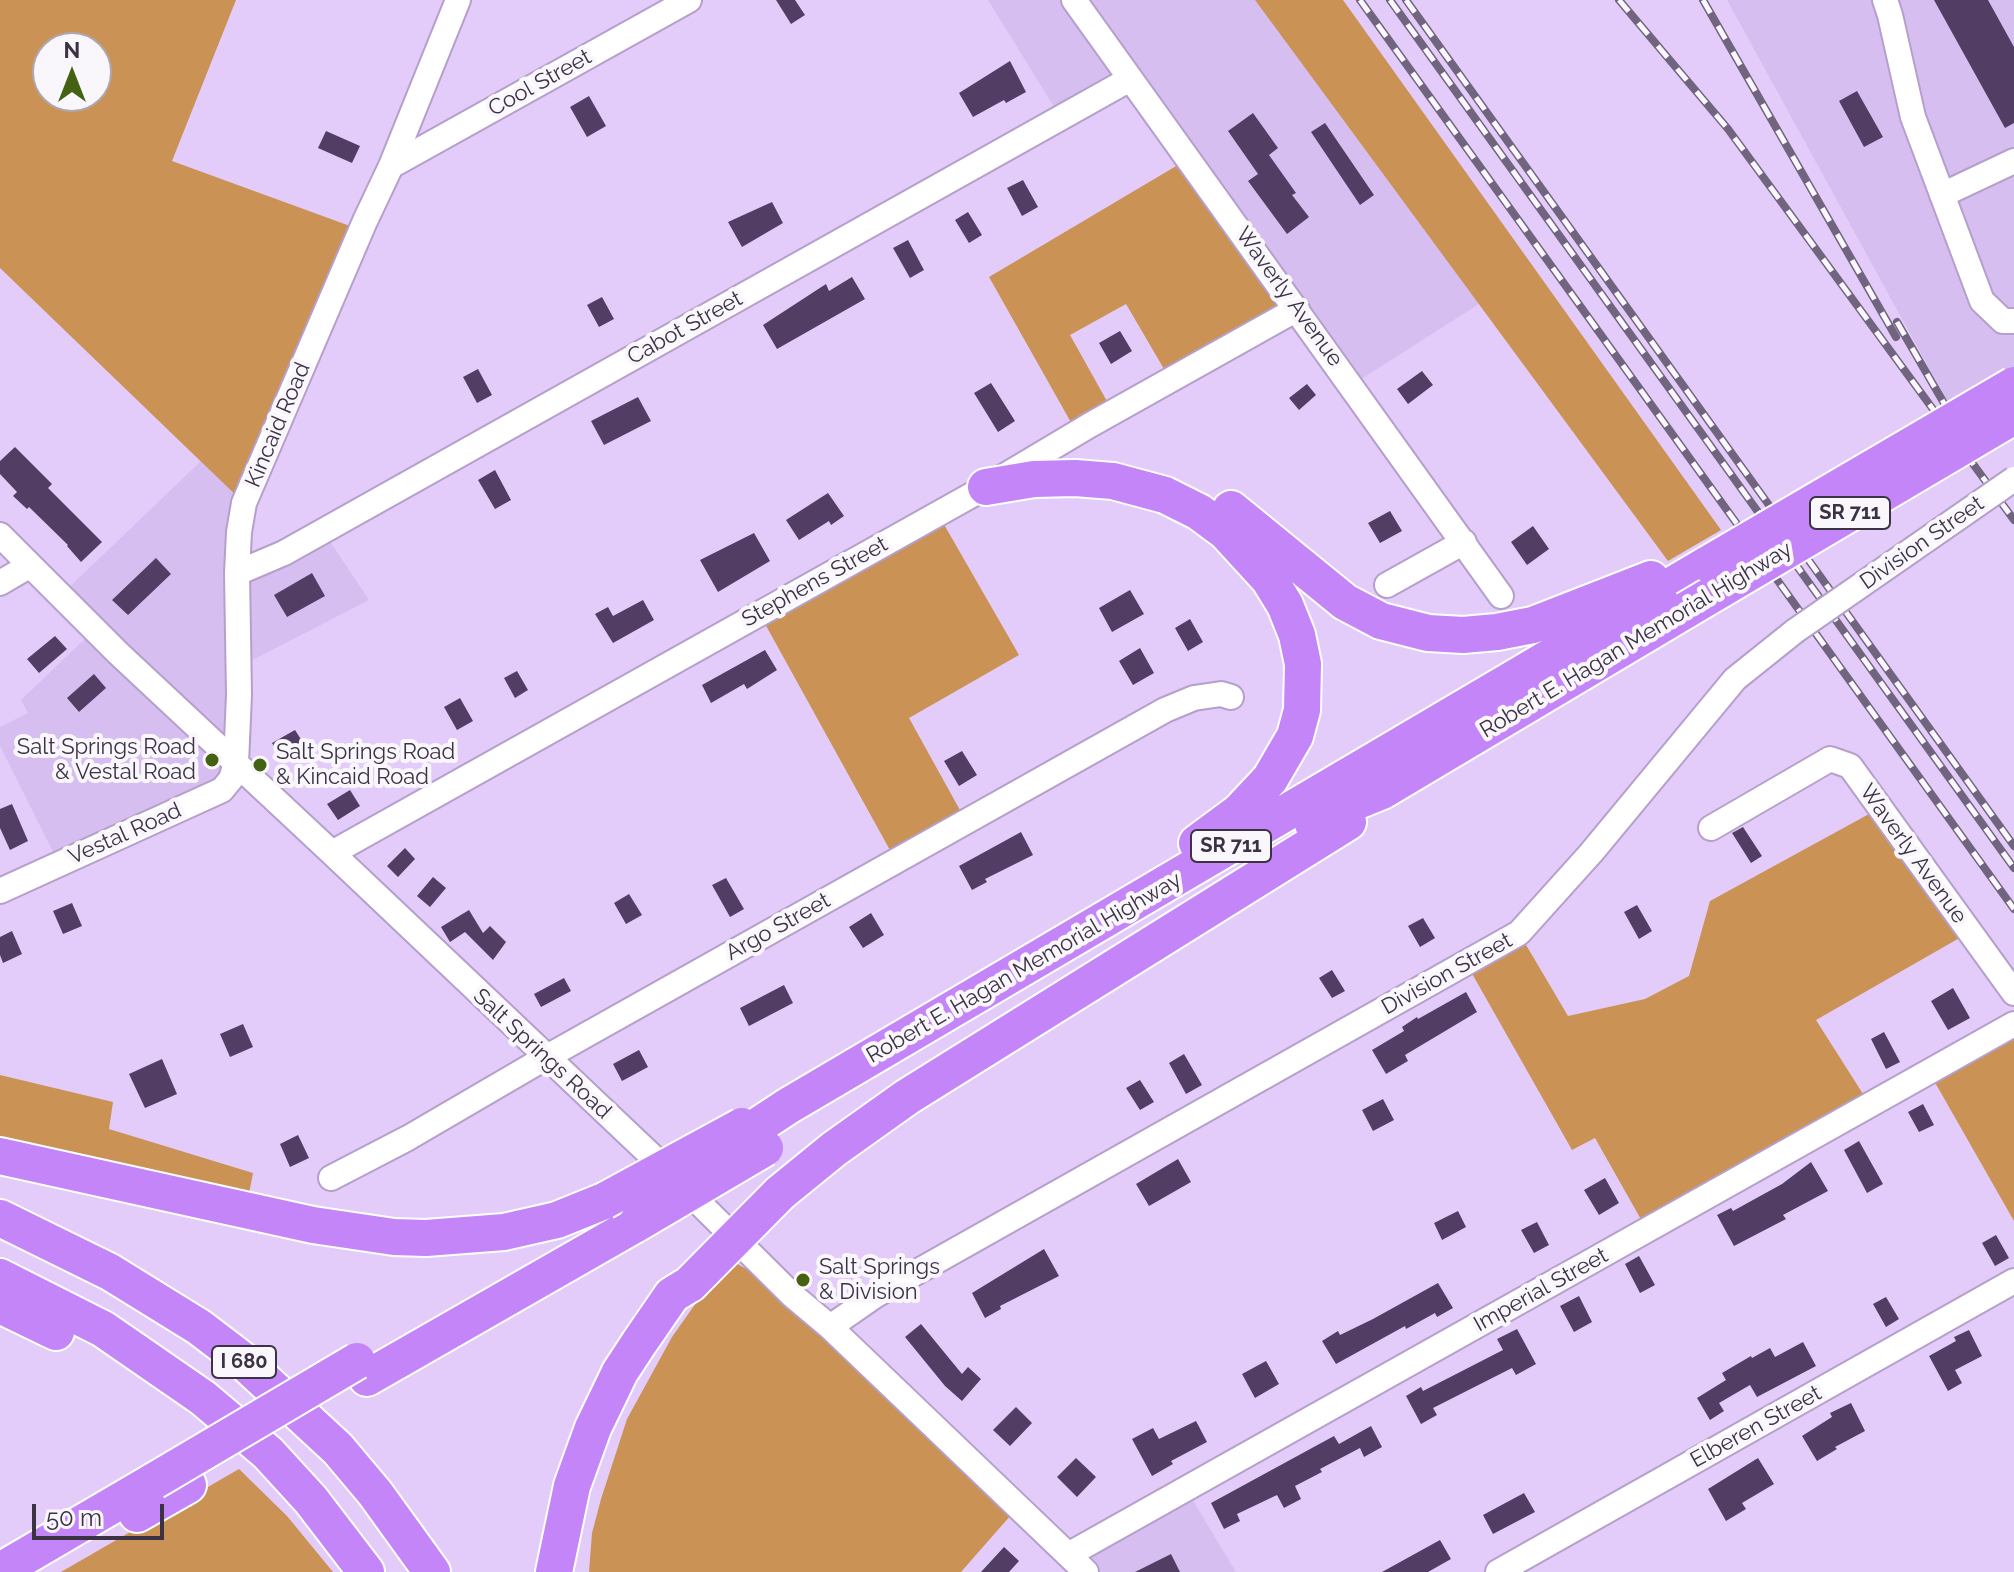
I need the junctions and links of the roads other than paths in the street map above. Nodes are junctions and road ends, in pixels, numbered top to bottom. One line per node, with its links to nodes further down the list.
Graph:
1 (458, 0): 7 (street, Kincaid Road)
2 (689, 0): 7 (street, Cool Street)
3 (1074, 0): 5 (street, Waverly Avenue)
4 (1885, 0): 8 (street)
5 (1130, 79): 9 (street, Waverly Avenue); 19 (street, Cabot Street)
6 (2014, 161): 8 (street)
7 (391, 166): 19 (street, Kincaid Road)
8 (1942, 195): 10 (street)
9 (1297, 309): 13 (street, Stephens Street); 17 (street, Waverly Avenue)
10 (2014, 321)
11 (2014, 385): 22 (highway, Robert E. Hagan Memorial Highway / SR 711, bridge)
12 (2014, 416): 22 (highway, Robert E. Hagan Memorial Highway / SR 711, bridge)
13 (1037, 457): 15 (street, Stephens Street); 22 (highway)
14 (2014, 479): 43 (street, Division Street, bridge)
15 (986, 487): 28 (street, Stephens Street); 30 (highway)
16 (0, 535): 18 (street, Salt Springs Road)
17 (1464, 542): 21 (street); 23 (street, Waverly Avenue)
18 (29, 566): 20 (street); 25 (street, Salt Springs Road)
19 (237, 573): 25 (street, Kincaid Road)
20 (0, 583)
21 (1387, 585)
22 (1674, 590): 26 (highway, Robert E. Hagan Memorial Highway / SR 711); 30 (highway, Robert E. Hagan Memorial Highway / SR 711)
23 (1501, 596)
24 (1231, 697): 33 (street, Argo Street)
25 (236, 763): 28 (street, Salt Springs Road); 29 (street, Vestal Road)
26 (1382, 791): 34 (highway); 41 (highway, bridge)
27 (1711, 828): 31 (street, Waverly Avenue)
28 (332, 853): 33 (street, Salt Springs Road)
29 (0, 891)
30 (1109, 918): 34 (highway, Robert E. Hagan Memorial Highway / SR 711)
31 (2014, 993)
32 (2014, 1024): 45 (street, Imperial Street)
33 (545, 1058): 36 (street, Argo Street); 43 (street, Salt Springs Road)
34 (752, 1135): 37 (highway, bridge)
35 (0, 1156): 37 (highway)
36 (331, 1178)
37 (619, 1212): 44 (highway)
38 (0, 1218): 50 (highway, I 680)
39 (0, 1277): 49 (highway, I 680)
40 (2014, 1281): 53 (street, Elberen Street)
41 (690, 1284): 51 (highway); 52 (highway)
42 (0, 1305): 48 (highway)
43 (830, 1327): 45 (street, Salt Springs Road)
44 (171, 1483): 46 (highway); 47 (highway)
45 (1077, 1564)
46 (0, 1571)
47 (39, 1572)
48 (345, 1572)
49 (366, 1572)
50 (432, 1572)
51 (554, 1572)
52 (579, 1572)
53 (1498, 1572)

